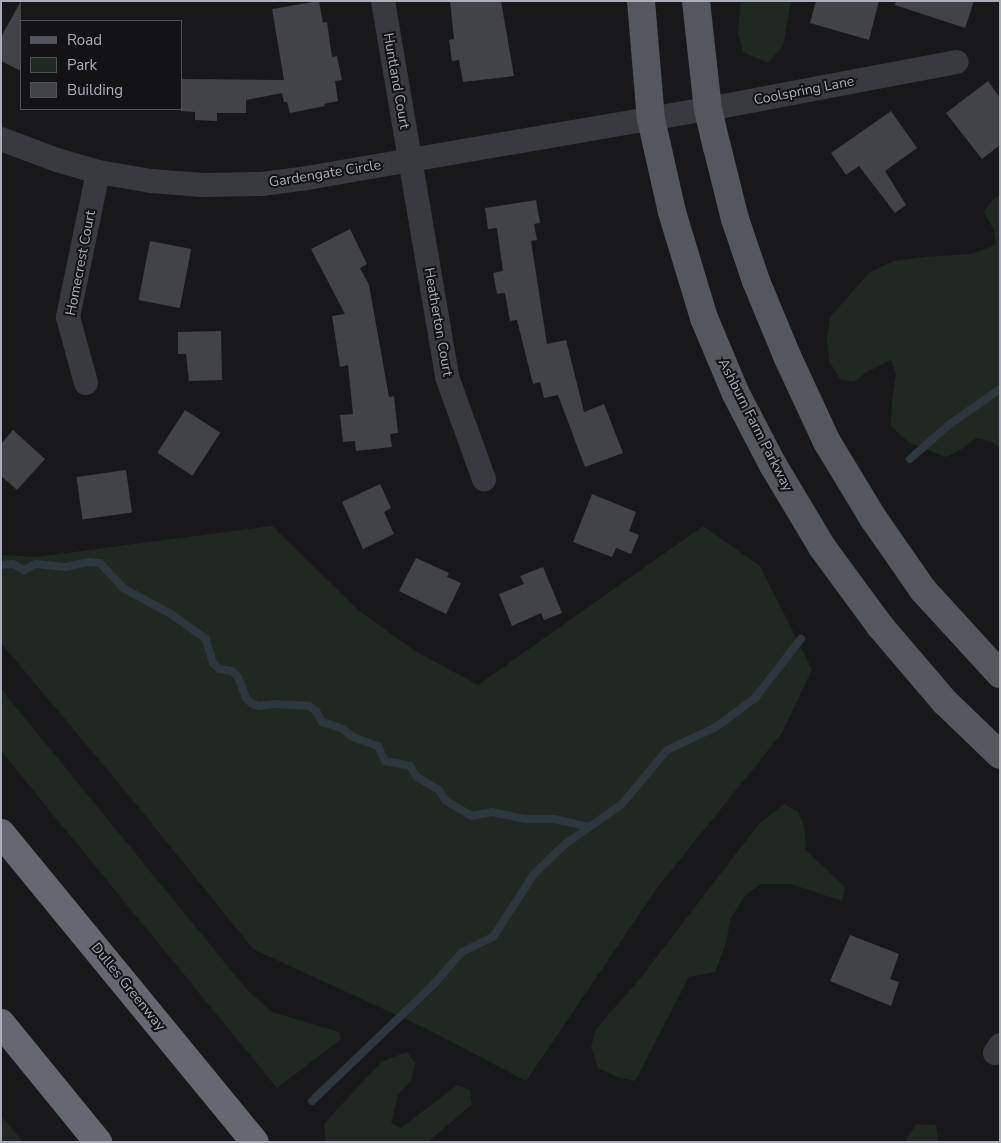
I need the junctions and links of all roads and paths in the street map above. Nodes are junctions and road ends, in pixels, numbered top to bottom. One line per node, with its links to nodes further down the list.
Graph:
1 (382, 1): 8 (street, Huntland Court)
2 (640, 1): 6 (main road, Ashburn Farm Parkway)
3 (696, 1): 5 (main road)
4 (957, 62): 5 (street, Coolspring Lane)
5 (708, 109): 6 (street, Coolspring Lane); 12 (main road)
6 (651, 119): 8 (street, Gardengate Circle); 13 (main road, Ashburn Farm Parkway)
7 (1, 139): 9 (street, Gardengate Circle)
8 (410, 161): 9 (street, Gardengate Circle); 11 (street, Heatherton Court)
9 (98, 172): 10 (street, Homecrest Court)
10 (86, 383)
11 (484, 479)
12 (1000, 674)
13 (1000, 755)
14 (1, 832): 17 (highway, Dulles Greenway)
15 (1, 1023): 16 (highway)
16 (98, 1142)
17 (255, 1142)

